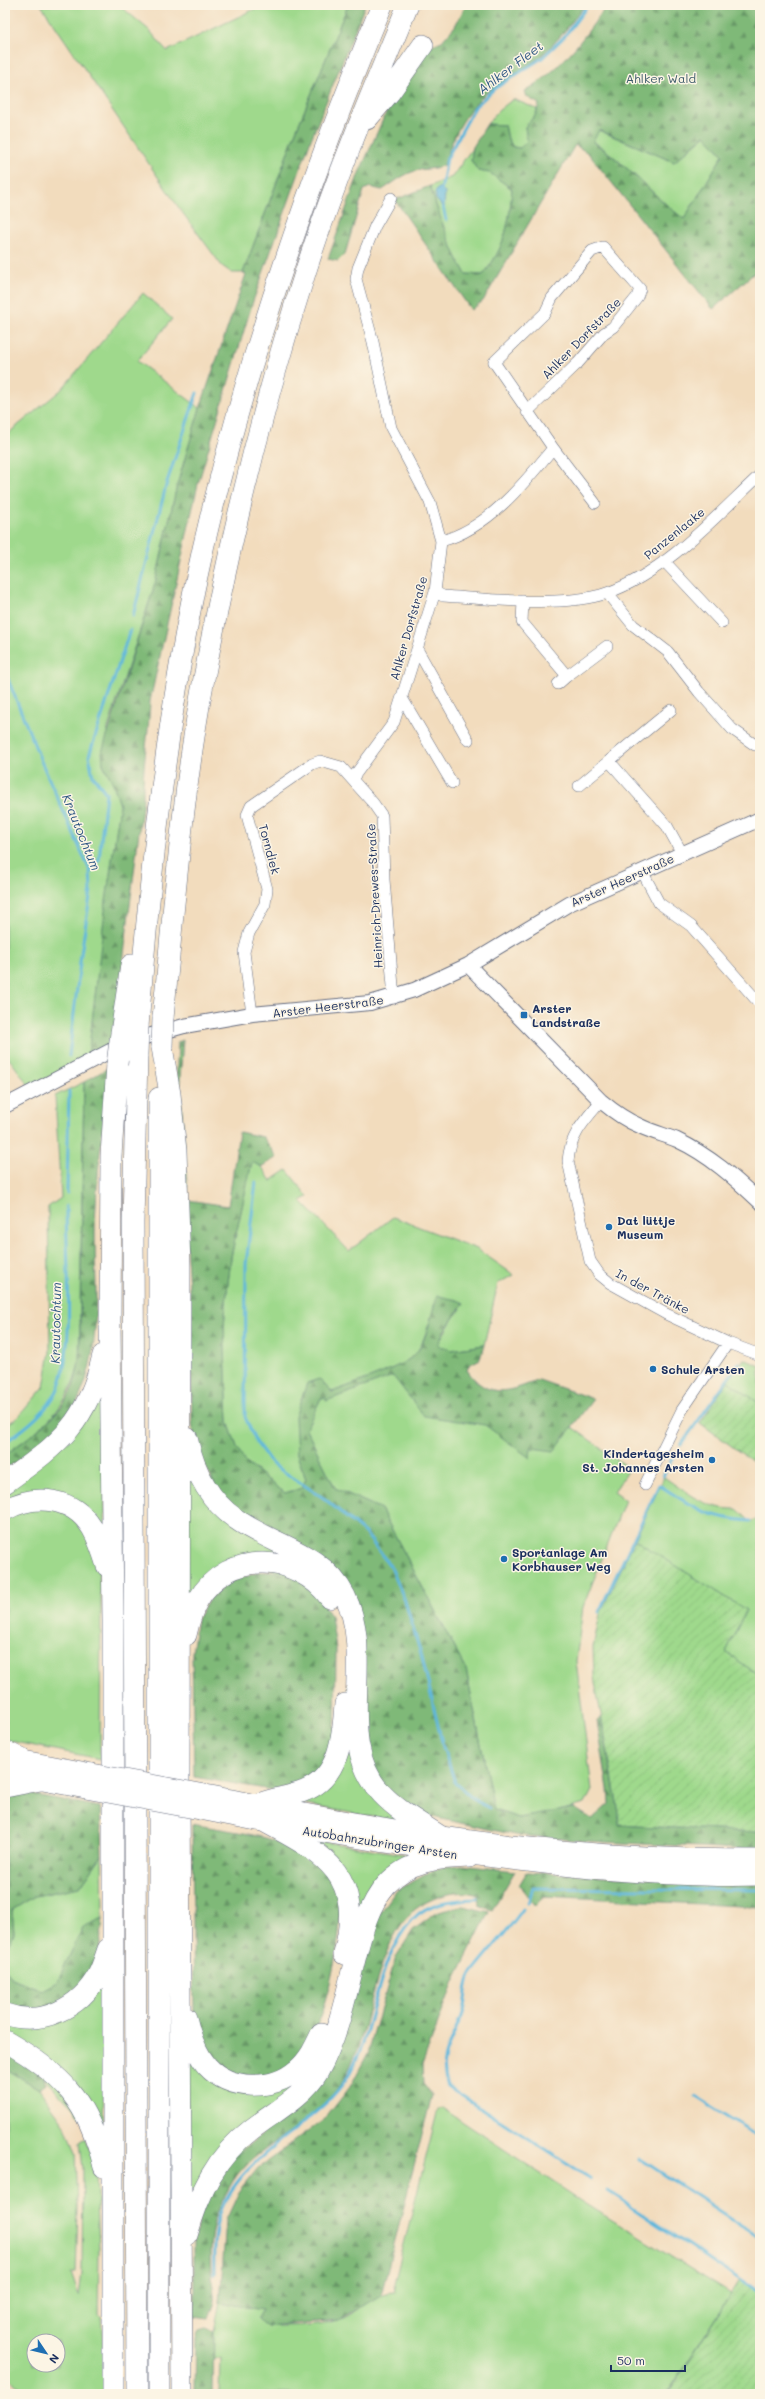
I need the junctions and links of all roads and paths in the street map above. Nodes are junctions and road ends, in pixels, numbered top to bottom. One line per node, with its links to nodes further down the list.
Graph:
1 (382, 5): 35 (highway)
2 (408, 5): 4 (highway)
3 (423, 45): 4 (highway)
4 (357, 131): 36 (highway, bridge)
5 (390, 198): 10 (street, Ahlker Dorfstraße)
6 (527, 412): 6 (street, Ahlker Dorfstraße); 7 (street, Ahlker Dorfstraße)
7 (553, 448): 9 (street, Ahlker Dorfstraße); 10 (street)
8 (760, 475): 11 (street, Panzenlaake)
9 (595, 503)
10 (441, 541): 12 (street, Ahlker Dorfstraße)
11 (664, 562): 13 (street, Panzenlaake); 15 (street)
12 (434, 592): 14 (street, Panzenlaake); 17 (street, Ahlker Dorfstraße)
13 (606, 593): 14 (street, Panzenlaake); 23 (street)
14 (524, 601): 18 (street)
15 (722, 623)
16 (607, 646): 18 (street)
17 (417, 648): 20 (street, Ahlker Dorfstraße); 22 (street)
18 (567, 676): 19 (street)
19 (558, 684)
20 (402, 698): 25 (street, Ahlker Dorfstraße); 26 (street, Ahlker Dorfstraße)
21 (671, 710): 24 (street)
22 (468, 740)
23 (755, 745)
24 (609, 761): 27 (street); 29 (street, Arster Heerstraße)
25 (352, 779): 32 (street, Heinrich-Drewes-Straße); 34 (street, Torndiek)
26 (452, 783)
27 (579, 786)
28 (760, 819): 29 (street, Arster Heerstraße)
29 (682, 852): 30 (street, Arster Heerstraße)
30 (642, 871): 31 (street, Arster Heerstraße); 33 (street)
31 (468, 965): 32 (street, Arster Heerstraße); 37 (street)
32 (394, 998): 34 (street, Arster Heerstraße)
33 (760, 1004)
34 (252, 1014): 38 (street, Arster Heerstraße)
35 (130, 1030): 40 (highway, bridge); 67 (highway, bridge)
36 (162, 1047): 43 (highway); 68 (highway)
37 (601, 1101): 39 (street); 41 (street, In der Tränke)
38 (5, 1106)
39 (760, 1202)
40 (110, 1323): 44 (highway); 47 (highway)
41 (728, 1343): 42 (street, In der Tränke); 45 (street)
42 (760, 1355)
43 (180, 1405): 48 (highway); 55 (highway)
44 (5, 1483)
45 (645, 1485)
46 (5, 1510): 47 (highway)
47 (112, 1580): 60 (highway)
48 (179, 1670): 54 (highway); 61 (highway)
49 (10, 1756): 52 (highway, Autobahnzubringer Arsten)
50 (5, 1774): 51 (highway, Autobahnzubringer Arsten)
51 (40, 1780): 52 (highway, Autobahnzubringer Arsten); 53 (highway)
52 (92, 1781): 54 (highway, Autobahnzubringer Arsten, bridge)
53 (5, 1787)
54 (263, 1813): 55 (highway, Autobahnzubringer Arsten); 57 (highway, Autobahnzubringer Arsten); 61 (highway)
55 (440, 1836): 56 (highway, Autobahnzubringer Arsten)
56 (527, 1855): 57 (highway, Autobahnzubringer Arsten); 58 (highway, Autobahnzubringer Arsten); 59 (highway, Autobahnzubringer Arsten)
57 (469, 1857): 65 (highway)
58 (760, 1859)
59 (760, 1876)
60 (112, 1940): 62 (highway); 64 (highway)
61 (180, 1997): 65 (highway)
62 (5, 2014)
63 (5, 2041): 64 (highway)
64 (112, 2198): 66 (highway)
65 (181, 2255): 69 (highway)
66 (113, 2394)
67 (137, 2394)
68 (159, 2394)
69 (182, 2394)

